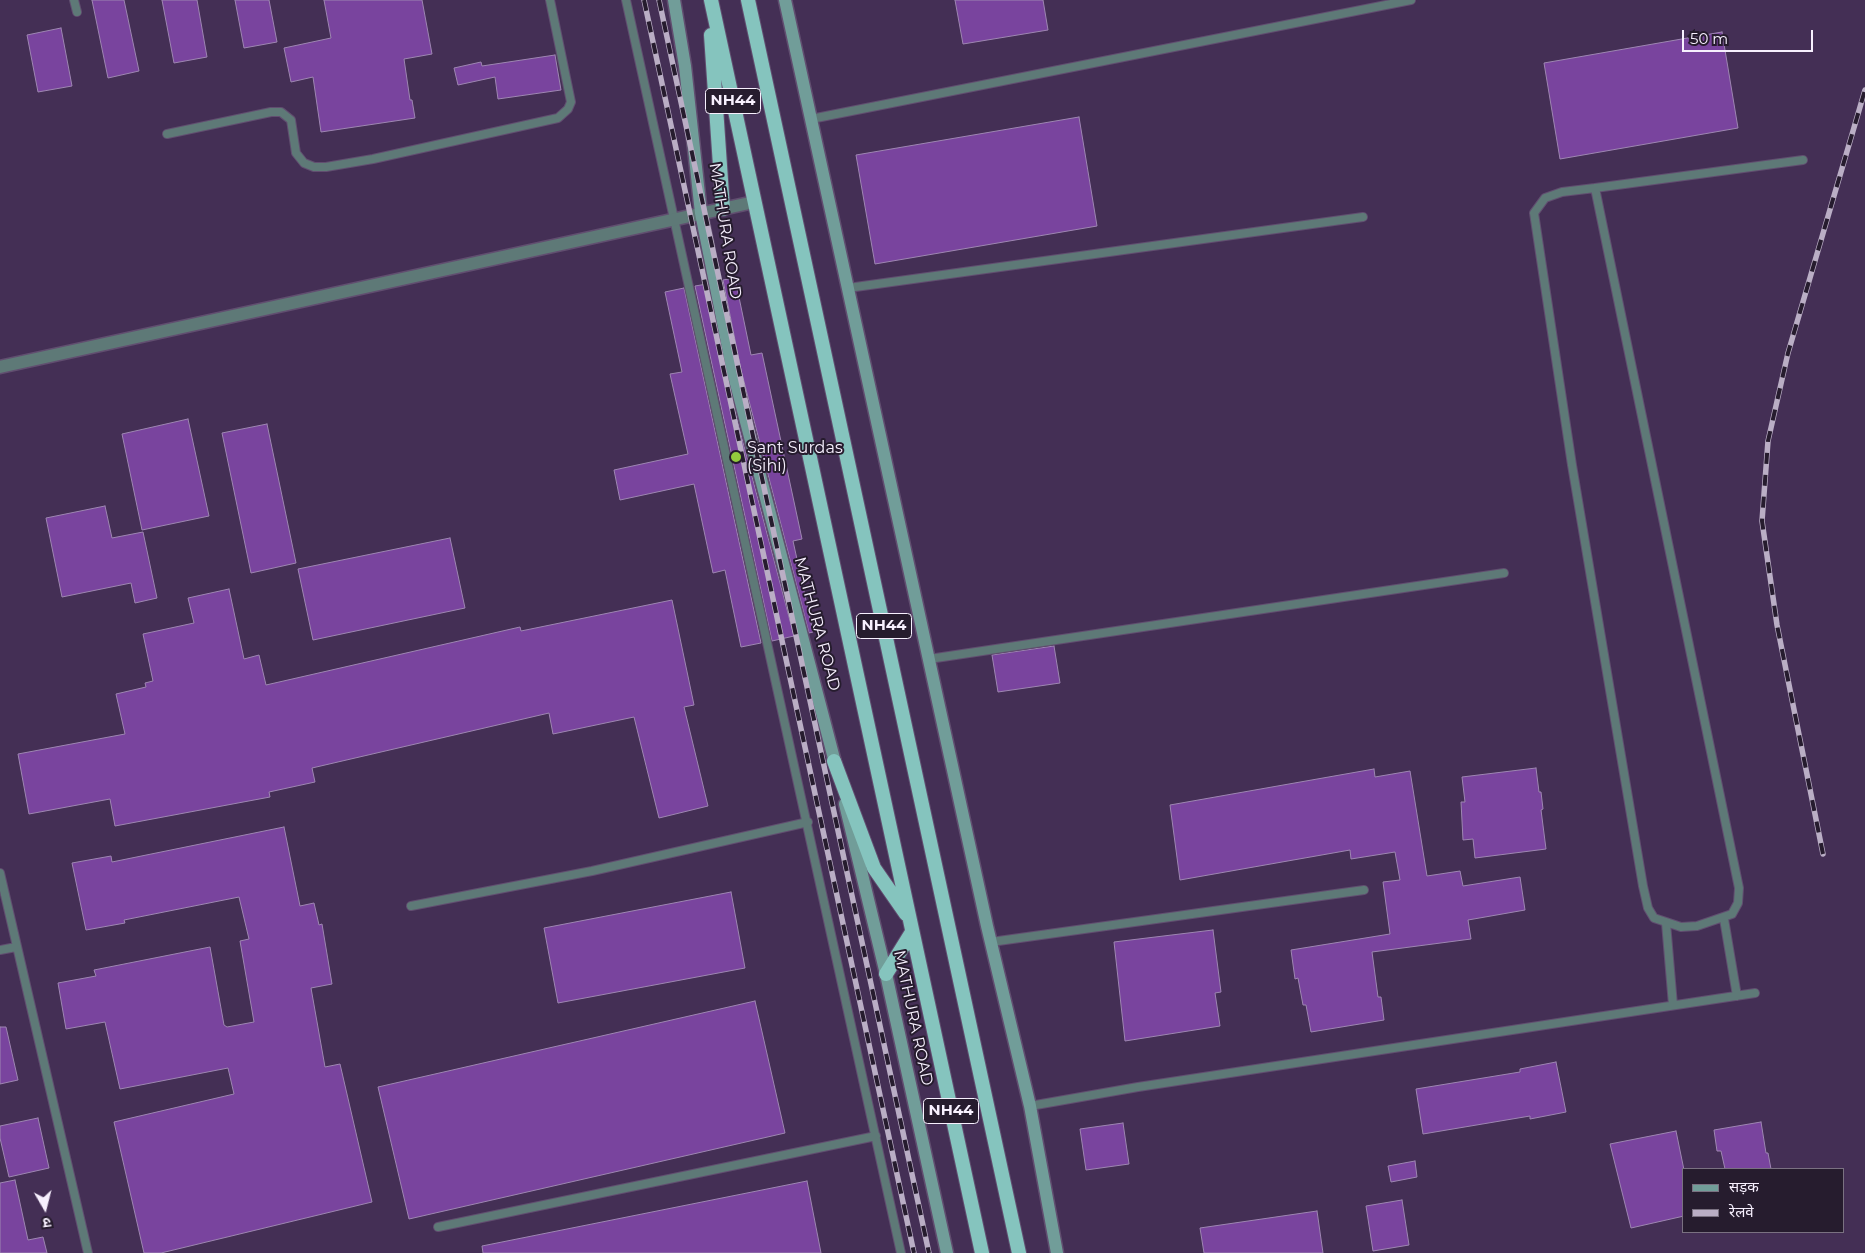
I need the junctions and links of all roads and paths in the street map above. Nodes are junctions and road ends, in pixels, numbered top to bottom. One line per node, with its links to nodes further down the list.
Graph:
1 (74, 0): 9 (lane)
2 (550, 0): 11 (lane)
3 (626, 0): 18 (lane)
4 (674, 0): 16 (main road, MATHURA ROAD)
5 (710, 0): 14 (highway, MATHURA ROAD / NH44); 15 (highway)
6 (748, 0): 45 (highway, NH44)
7 (785, 0): 10 (main road)
8 (1411, 0): 10 (lane)
9 (77, 12)
10 (811, 119): 19 (main road)
11 (167, 134)
12 (1803, 160): 13 (lane)
13 (1595, 188): 28 (lane); 29 (lane)
14 (754, 202): 15 (street); 30 (highway, MATHURA ROAD / NH44)
15 (724, 208): 16 (street)
16 (701, 213): 18 (street); 23 (main road, MATHURA ROAD)
17 (1364, 217): 19 (lane)
18 (674, 219): 20 (street); 24 (lane)
19 (848, 288): 22 (main road)
20 (0, 367)
21 (1504, 573): 22 (lane)
22 (929, 658): 31 (main road)
23 (834, 761): 30 (highway); 34 (main road, MATHURA ROAD)
24 (808, 822): 27 (lane); 39 (lane)
25 (0, 873): 32 (lane)
26 (1364, 890): 31 (lane)
27 (411, 906)
28 (1724, 918): 29 (lane); 36 (lane)
29 (1666, 923): 37 (lane)
30 (911, 925): 34 (highway); 44 (highway, NH44)
31 (991, 942): 38 (main road)
32 (16, 947): 33 (lane); 41 (lane)
33 (0, 950)
34 (886, 974): 43 (main road, MATHURA ROAD)
35 (1755, 993): 36 (lane)
36 (1736, 996): 37 (lane)
37 (1673, 1005): 38 (lane)
38 (1030, 1106): 46 (main road)
39 (876, 1136): 40 (lane); 42 (lane)
40 (438, 1227)
41 (88, 1253)
42 (902, 1253)
43 (947, 1253)
44 (982, 1253)
45 (1019, 1253)
46 (1057, 1253)

